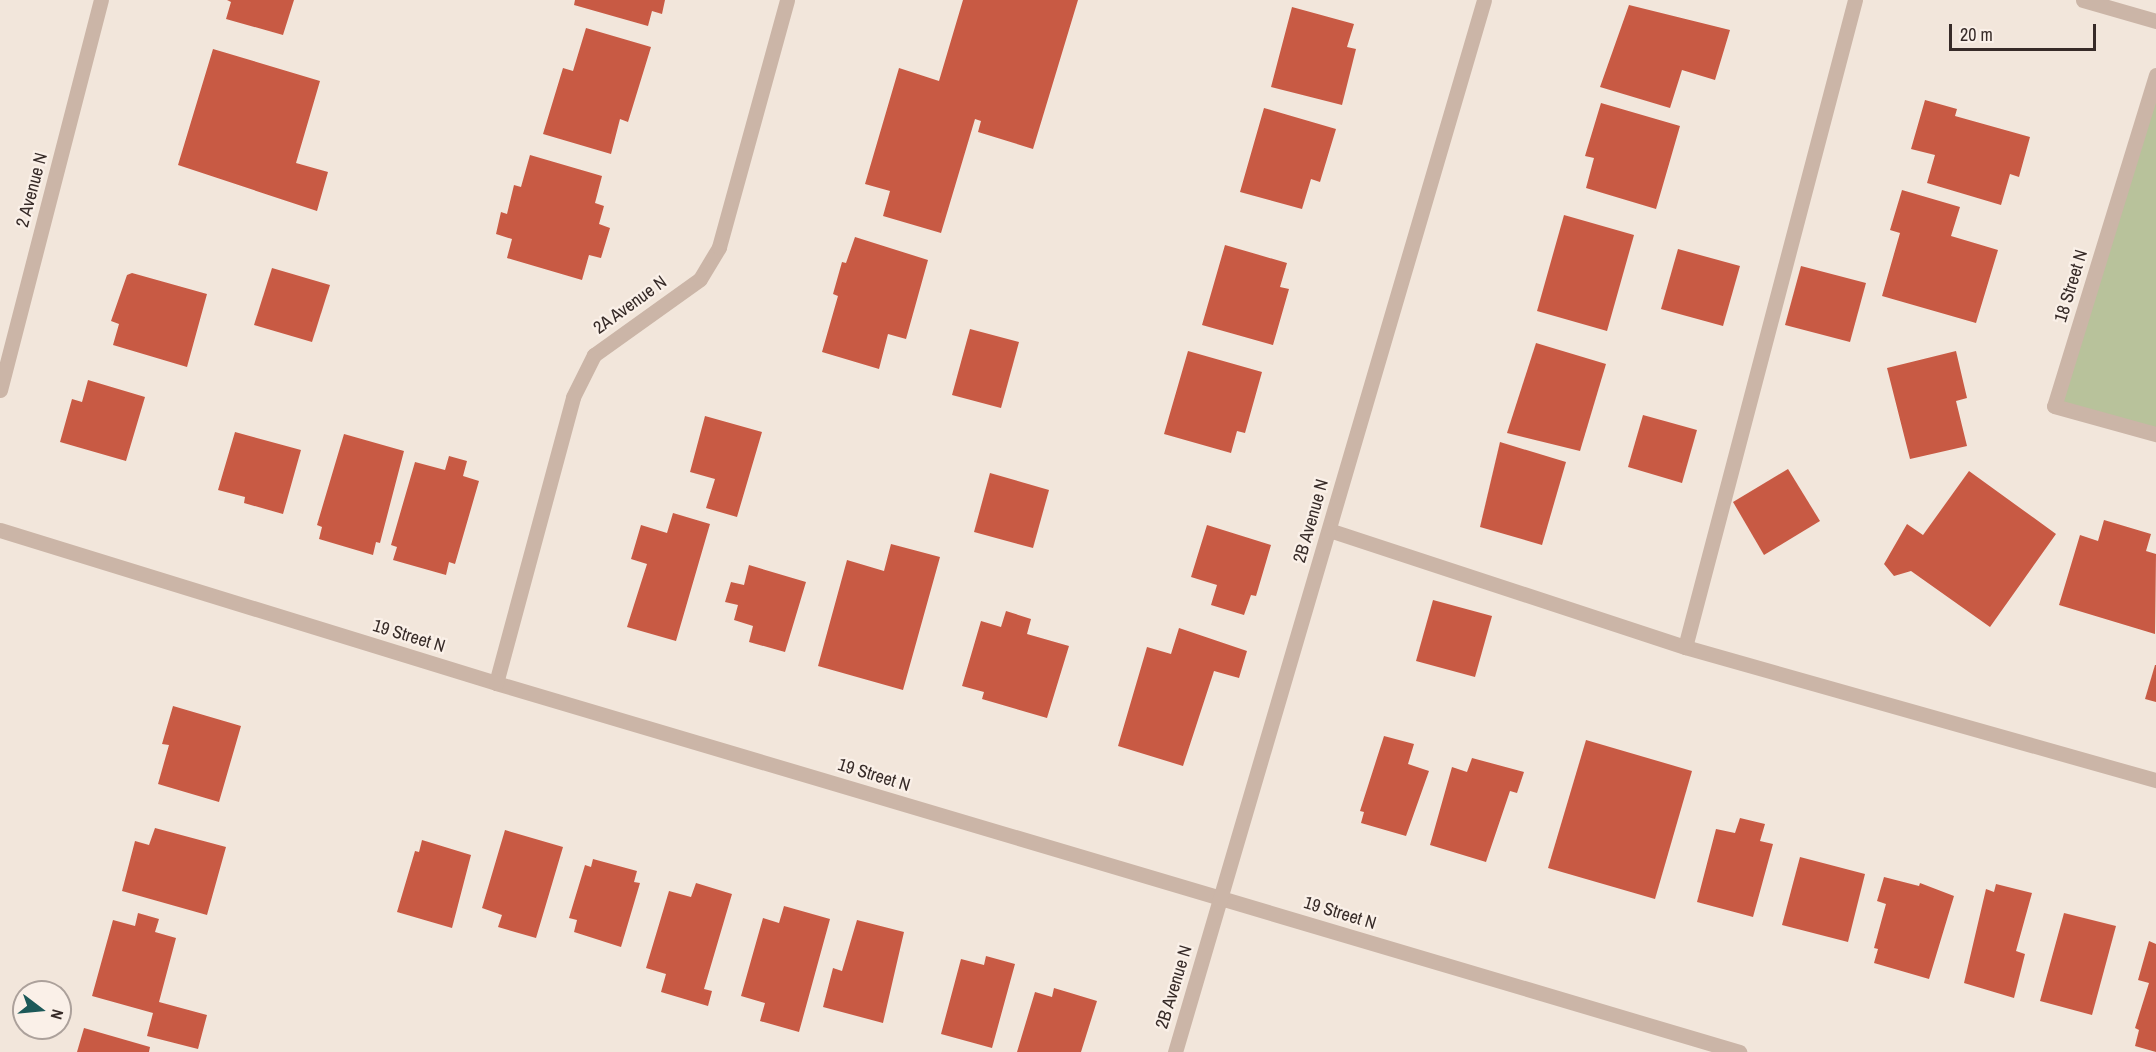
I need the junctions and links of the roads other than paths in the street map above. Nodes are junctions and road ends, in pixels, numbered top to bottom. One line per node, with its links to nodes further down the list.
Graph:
1 (101, 0): 8 (street, 2 Avenue N)
2 (787, 0): 13 (street, 2A Avenue N)
3 (1484, 0): 11 (street, 2B Avenue N)
4 (1855, 0): 12 (street)
5 (2083, 0): 6 (street)
6 (2156, 21)
7 (2156, 75): 9 (street, 18 Street N)
8 (0, 390)
9 (2156, 434)
10 (0, 530): 13 (street, 19 Street N)
11 (1329, 530): 12 (street); 15 (street, 2B Avenue N)
12 (1685, 647): 14 (street)
13 (496, 683): 15 (street, 19 Street N)
14 (2156, 780)
15 (1221, 898): 16 (street, 2B Avenue N); 17 (street, 19 Street N)
16 (1175, 1052)
17 (1739, 1052)

